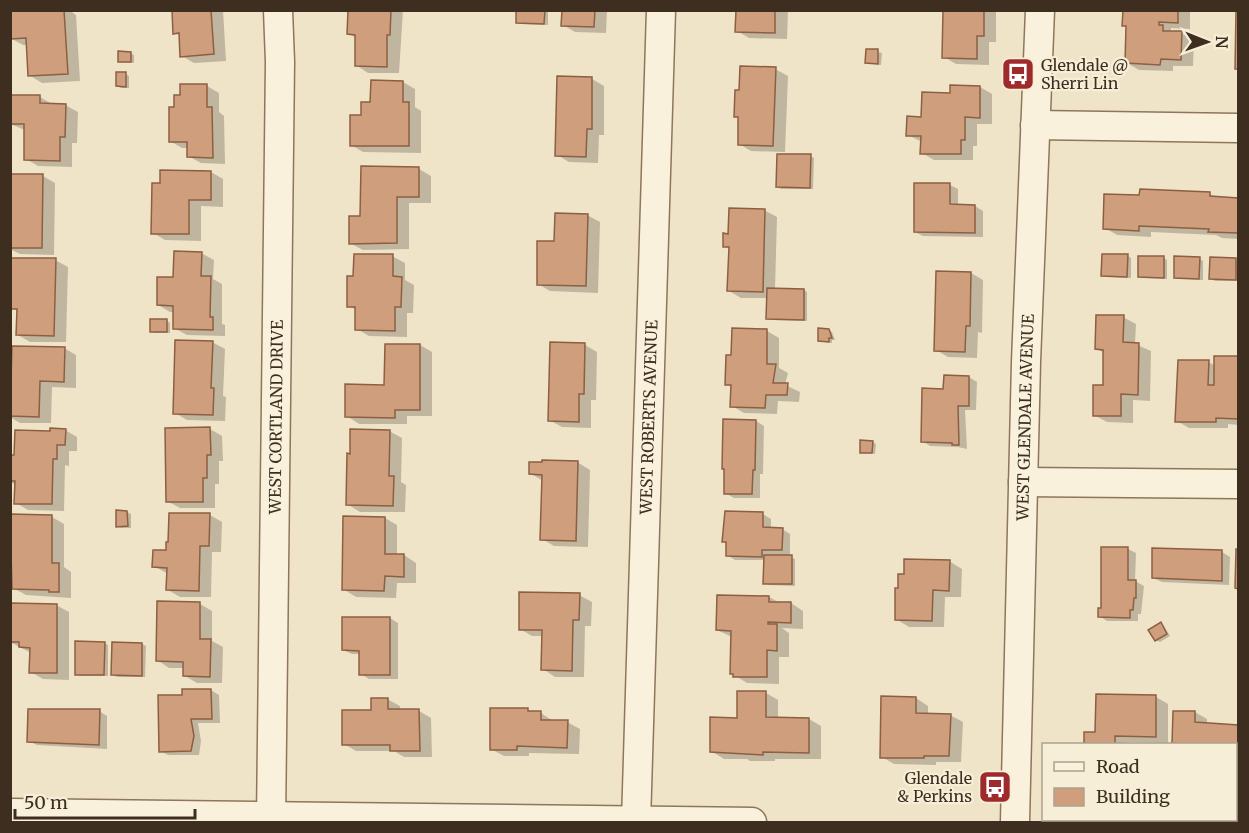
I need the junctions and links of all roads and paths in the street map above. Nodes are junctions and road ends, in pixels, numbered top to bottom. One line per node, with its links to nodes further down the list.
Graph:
1 (278, 10): 9 (street, WEST CORTLAND DRIVE)
2 (661, 10): 10 (street, WEST ROBERTS AVENUE)
3 (1040, 10): 4 (street, WEST GLENDALE AVENUE)
4 (1035, 125): 5 (street); 6 (street, WEST GLENDALE AVENUE)
5 (1239, 128)
6 (1023, 482): 7 (street); 12 (street, WEST GLENDALE AVENUE)
7 (1239, 484)
8 (10, 813): 9 (street)
9 (271, 820): 10 (street)
10 (636, 822): 11 (street)
11 (752, 822)
12 (1015, 822)

